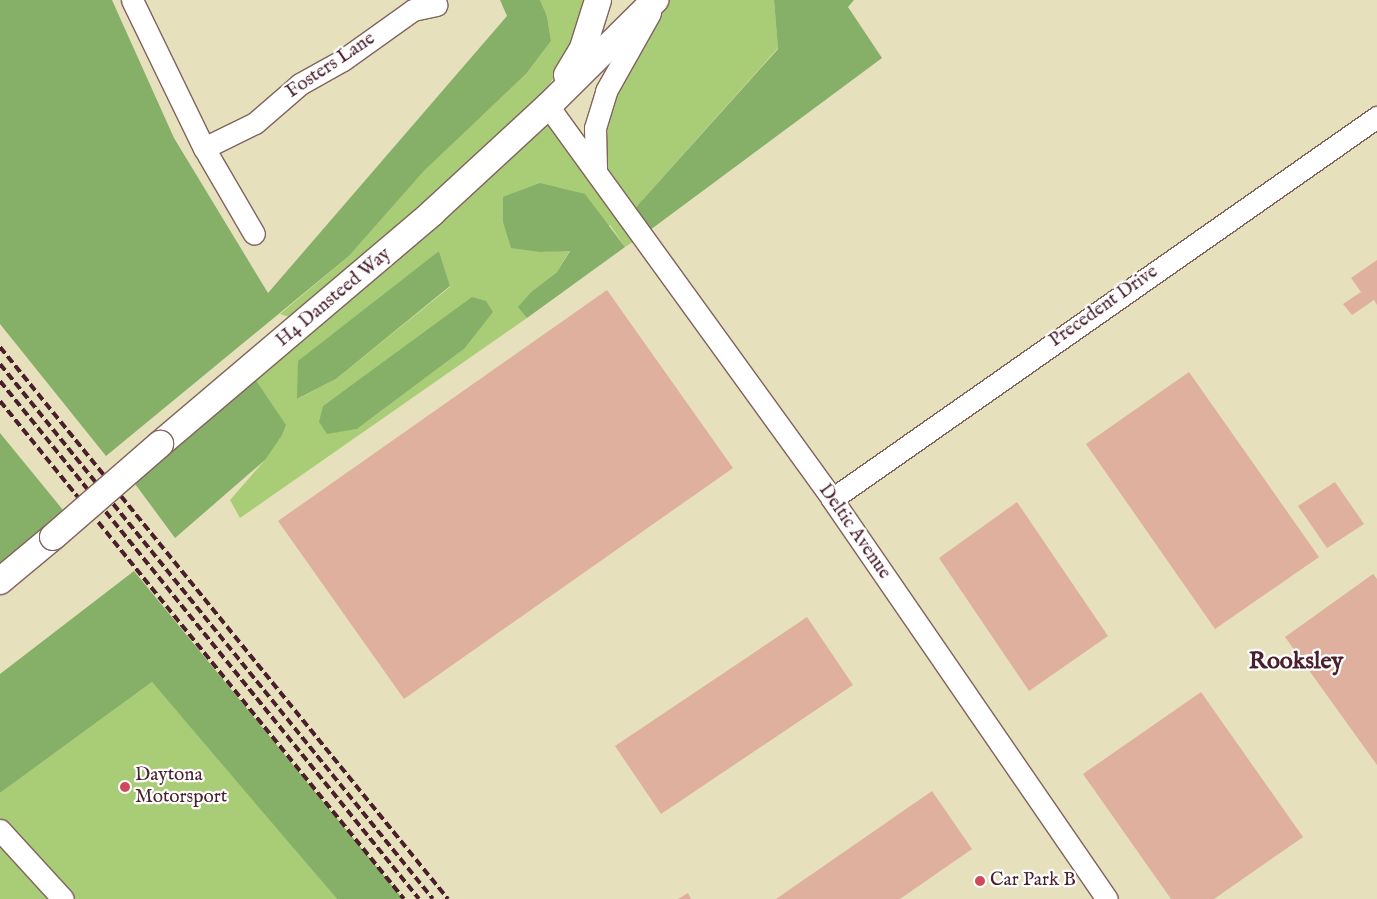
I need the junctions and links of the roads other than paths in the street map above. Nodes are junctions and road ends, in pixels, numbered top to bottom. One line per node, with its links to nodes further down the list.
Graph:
1 (132, 0): 7 (street)
2 (598, 0): 5 (street)
3 (656, 0): 5 (street, H4 Dansteed Way); 8 (street)
4 (436, 5): 7 (street, Fosters Lane)
5 (548, 106): 8 (street, Deltic Avenue); 11 (street, H4 Dansteed Way, bridge)
6 (1377, 117): 10 (street, Precedent Drive)
7 (204, 148): 9 (street)
8 (596, 169): 10 (street, Deltic Avenue)
9 (254, 234)
10 (832, 499): 14 (street, Deltic Avenue)
11 (0, 581)
12 (0, 830): 13 (street)
13 (63, 899)
14 (1107, 899)

